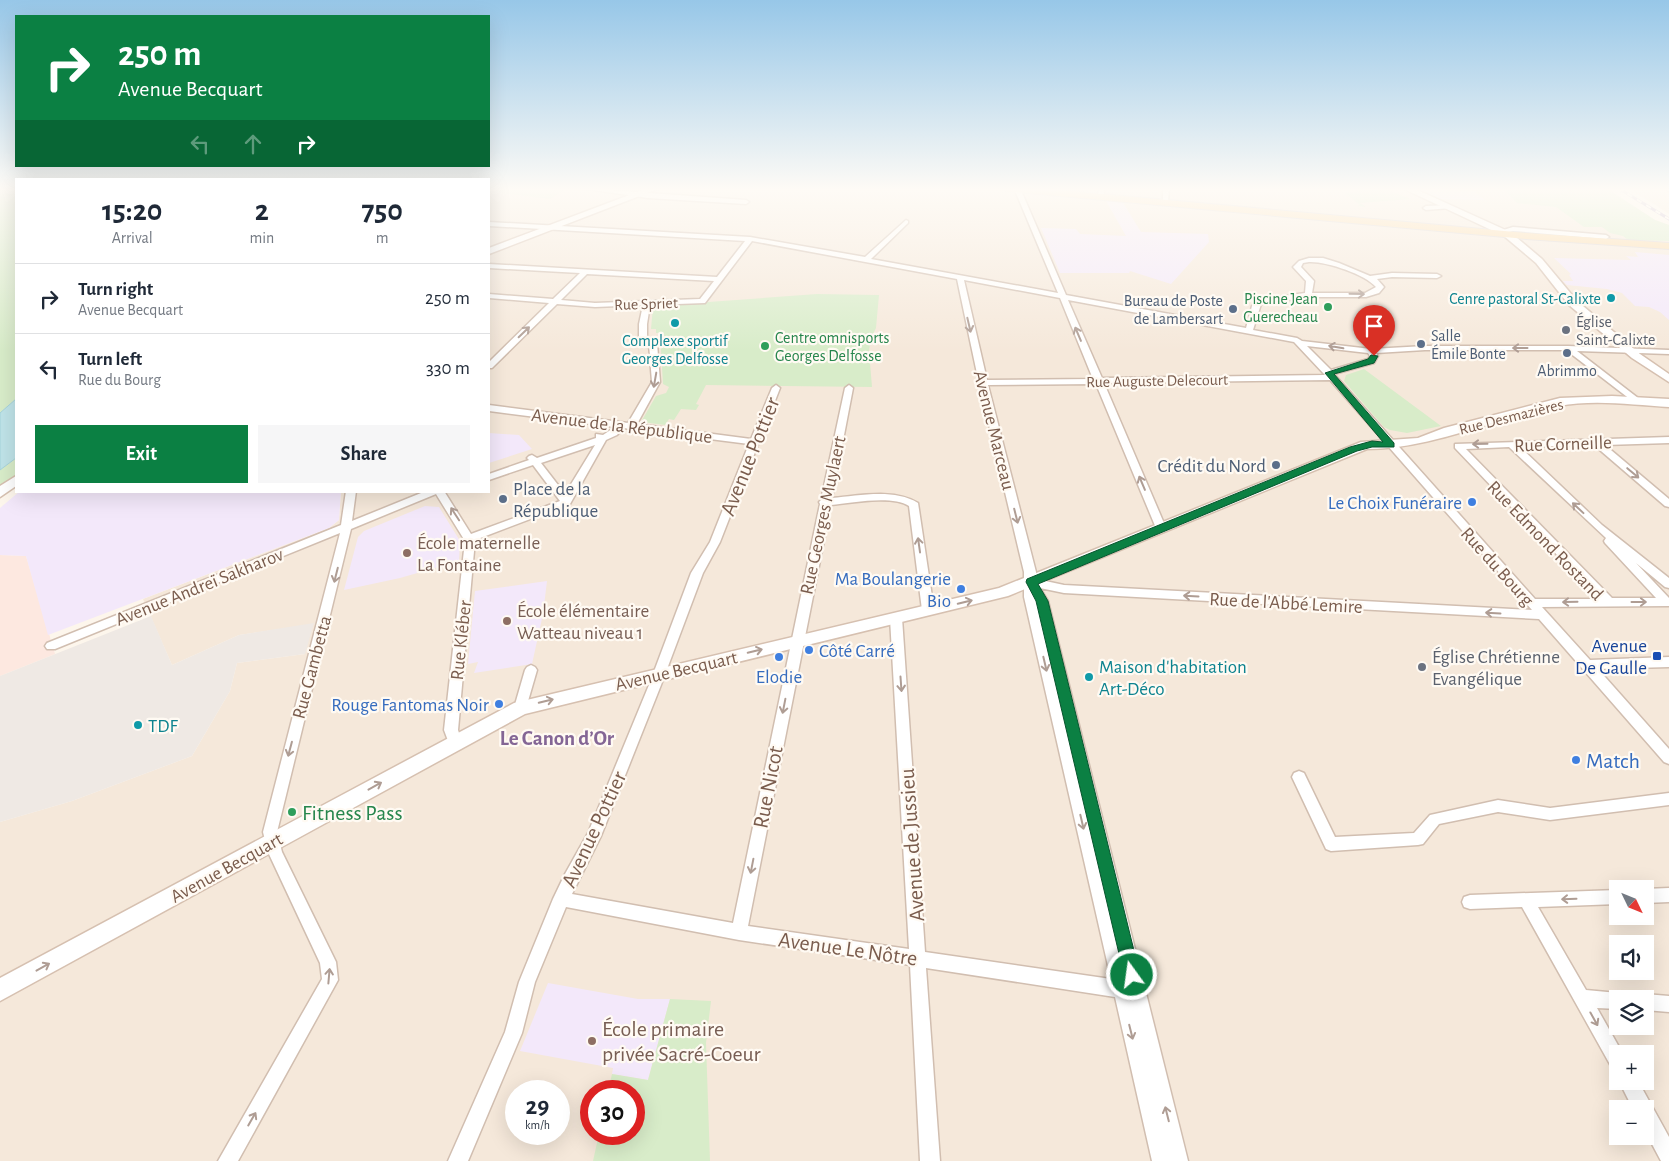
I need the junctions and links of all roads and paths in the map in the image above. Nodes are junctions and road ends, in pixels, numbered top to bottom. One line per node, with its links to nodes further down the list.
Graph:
1 (512, 242): 12 (street)
2 (748, 242): 19 (street)
3 (768, 242): 13 (street)
4 (885, 242): 13 (street)
5 (1041, 242): 24 (street)
6 (1518, 242): 10 (street)
7 (1521, 242): 10 (street)
8 (1623, 242): 11 (main road)
9 (1630, 242): 11 (main road)
10 (1522, 245): 30 (street)
11 (1669, 245)
12 (490, 251)
13 (866, 260): 17 (street)
14 (490, 266): 15 (street)
15 (586, 271): 19 (street); 25 (street)
16 (1437, 276): 18 (street)
17 (960, 277): 24 (street); 37 (street, Avenue Marceau, one-way to 37)
18 (1370, 278): 20 (street); 21 (street, one-way to 18)
19 (720, 279): 26 (street, Rue Spriet)
20 (1311, 286): 21 (street); 22 (street)
21 (1330, 294): 22 (street)
22 (1308, 295): 27 (street)
23 (490, 296): 25 (street, Rue Spriet)
24 (1062, 296): 27 (street); 36 (street, one-way to 24)
25 (555, 302): 26 (street, Rue Spriet); 33 (street, one-way to 25)
26 (648, 303): 44 (street, one-way to 44)
27 (1249, 330): 28 (street)
28 (1302, 343): 31 (street, one-way to 28); 34 (street, Rue du Bourg)
29 (1568, 348): 30 (street); 31 (street, one-way to 31); 41 (street)
30 (1623, 349): 32 (street); 35 (street); 38 (street)
31 (1371, 352): 34 (street, Rue Auguste Delecourt)
32 (1669, 352)
33 (490, 365)
34 (1330, 375): 36 (street, Rue Auguste Delecourt); 48 (street, Rue du Bourg)
35 (1669, 379)
36 (1098, 381): 37 (street, Rue Auguste Delecourt); 65 (street, one-way to 36)
37 (983, 383): 67 (street, Avenue Marceau, one-way to 67)
38 (1669, 386)
39 (776, 388): 47 (street, Avenue Pottier)
40 (849, 388): 61 (street, Rue Georges Muylaert)
41 (1635, 400): 42 (street, Rue Desmazières); 48 (street, Rue Desmazières)
42 (1669, 403)
43 (490, 408): 44 (street, Avenue de la République)
44 (623, 425): 45 (street); 47 (street, Avenue de la République)
45 (600, 437): 52 (street); 60 (street)
46 (1669, 440): 49 (street, Rue Corneille)
47 (755, 442): 80 (street, Avenue Pottier)
48 (1388, 442): 65 (street, Avenue Becquart); 71 (street, Rue du Bourg)
49 (1596, 442): 50 (street, Rue Corneille); 62 (street, one-way to 62)
50 (1511, 444): 51 (street, Rue Corneille, one-way to 51); 64 (street, one-way to 50)
51 (1458, 446): 69 (street, Rue Edmond Rostand)
52 (533, 460): 53 (street); 54 (street); 60 (street)
53 (490, 473)
54 (490, 477)
55 (15, 481): 56 (street)
56 (0, 493)
57 (351, 493): 63 (street, Rue Gambetta)
58 (438, 493): 63 (street, Avenue Andreï Sakharov)
59 (442, 493): 66 (street, one-way to 59)
60 (566, 502): 66 (street)
61 (824, 502): 72 (street, one-way to 61); 75 (street, Rue Georges Muylaert)
62 (1669, 504)
63 (346, 527): 76 (street, Avenue Andreï Sakharov); 86 (street, Rue Gambetta, one-way to 86)
64 (1598, 527): 68 (street); 70 (street)
65 (1161, 528): 67 (street, Avenue Becquart)
66 (469, 538): 82 (street, Rue Kléber)
67 (1031, 582): 72 (street, Avenue Becquart, one-way to 67); 73 (street, Rue de l'Abbé Lemire, one-way to 67); 96 (street, Avenue Marceau)
68 (1669, 584)
69 (1609, 602): 70 (street, one-way to 70); 71 (street, Rue Edmond Rostand, one-way to 71)
70 (1668, 602)
71 (1531, 603): 73 (street, Rue du Bourg)
72 (928, 610): 74 (street, Avenue Becquart)
73 (1542, 615): 78 (street, Rue du Bourg)
74 (896, 618): 75 (street, Avenue Becquart); 94 (street, Avenue de Jussieu, one-way to 94)
75 (796, 642): 80 (street, Avenue Becquart, one-way to 75); 93 (street, Rue Nicot, one-way to 93)
76 (51, 646)
77 (1669, 662): 78 (street)
78 (1587, 665): 83 (street, Rue du Bourg)
79 (531, 670): 81 (street)
80 (658, 674): 81 (street, Avenue Becquart, one-way to 80); 90 (street, Avenue Pottier)
81 (520, 708): 82 (street, Avenue Becquart)
82 (455, 742): 86 (street, Avenue Becquart, one-way to 82)
83 (1669, 758)
84 (1299, 777): 85 (street)
85 (1669, 799)
86 (271, 842): 95 (street, Avenue Becquart, one-way to 86); 104 (street, one-way to 86)
87 (1654, 896): 88 (street)
88 (1669, 896)
89 (1609, 897): 91 (street, one-way to 91)
90 (561, 899): 93 (street, Avenue Le Nôtre); 105 (street, Avenue Pottier)
91 (1526, 900): 92 (street); 97 (street)
92 (1470, 902)
93 (739, 932): 94 (street, Avenue Le Nôtre)
94 (919, 958): 96 (street, Avenue Le Nôtre); 106 (street, Avenue de Jussieu)
95 (0, 990)
96 (1128, 990): 107 (street, one-way to 107); 108 (street, one-way to 96)
97 (1583, 998): 98 (street); 101 (street, one-way to 101)
98 (1609, 1000)
99 (1654, 1003): 100 (street)
100 (1669, 1004)
101 (1609, 1046)
102 (1654, 1128): 103 (street)
103 (1669, 1156)
104 (228, 1161)
105 (458, 1161)
106 (930, 1161)
107 (1162, 1161)
108 (1178, 1161)

